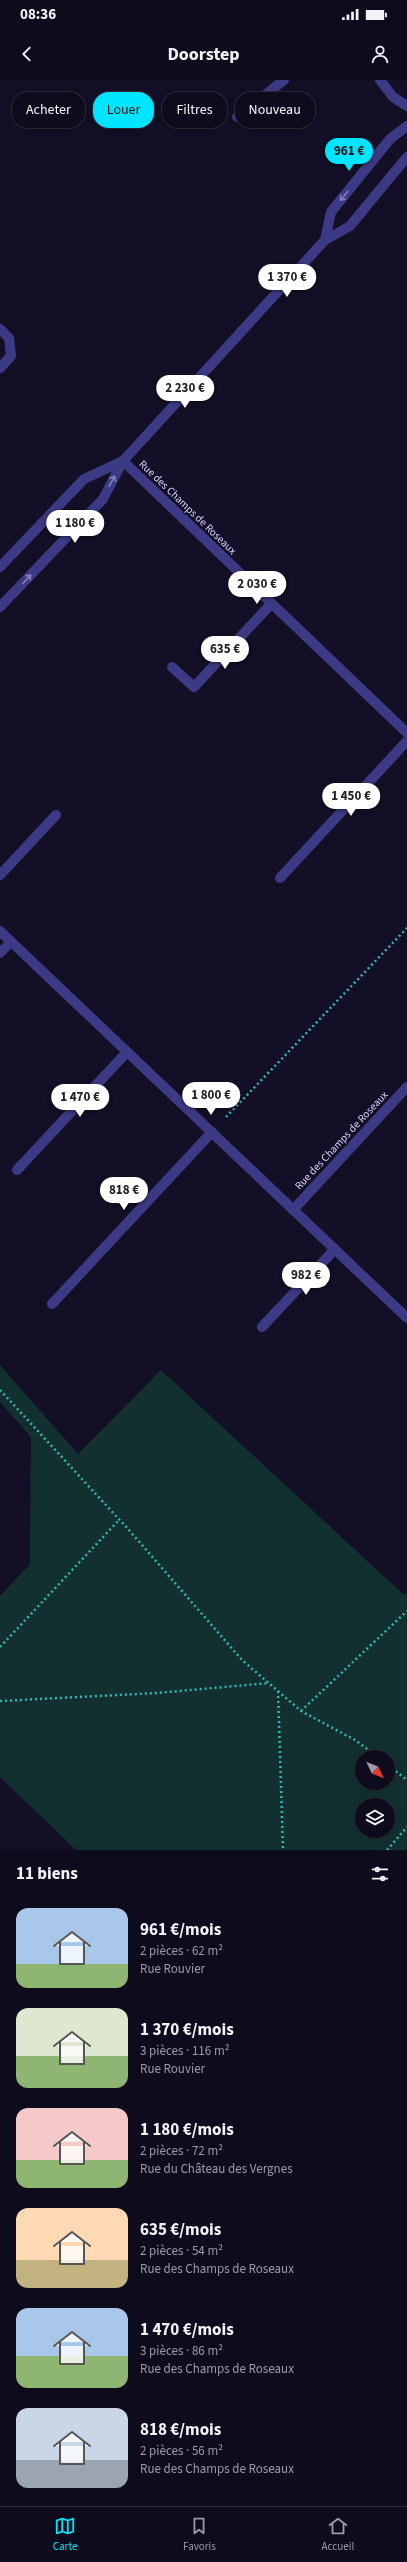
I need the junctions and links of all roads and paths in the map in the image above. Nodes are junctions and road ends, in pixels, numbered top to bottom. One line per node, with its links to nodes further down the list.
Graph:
1 (284, 80): 3 (street)
2 (380, 80): 4 (street)
3 (269, 92)
4 (407, 106)
5 (407, 126): 7 (street, one-way to 7)
6 (407, 157): 7 (street)
7 (325, 240): 10 (street)
8 (0, 329): 9 (street)
9 (0, 368)
10 (123, 461): 11 (street); 12 (street, Rue des Champs de Roseaux); 13 (street, one-way to 10)
11 (0, 567)
12 (272, 604): 14 (street); 15 (street, Rue des Champs de Roseaux)
13 (0, 607)
14 (172, 667)
15 (407, 733)
16 (407, 741): 19 (street)
17 (56, 814): 18 (street)
18 (0, 875)
19 (280, 878)
20 (407, 928): 26 (path)
21 (0, 931): 22 (street)
22 (11, 942): 23 (street); 24 (street)
23 (0, 953)
24 (127, 1052): 26 (street); 27 (street)
25 (407, 1087): 28 (street, Rue des Champs de Roseaux)
26 (212, 1132): 28 (street); 30 (street)
27 (17, 1170)
28 (294, 1210): 29 (street)
29 (335, 1249): 31 (street); 32 (street)
30 (52, 1304)
31 (407, 1318)
32 (262, 1327)
33 (0, 1390): 34 (path)
34 (119, 1520): 36 (path); 37 (path)
35 (407, 1611): 40 (path)
36 (0, 1646)
37 (269, 1683): 38 (path); 39 (path)
38 (278, 1691): 40 (path); 45 (path)
39 (0, 1701)
40 (301, 1711): 41 (path)
41 (369, 1750)
42 (395, 1771): 43 (path)
43 (407, 1780)
44 (407, 1828): 46 (path)
45 (283, 1850)
46 (387, 1850)

